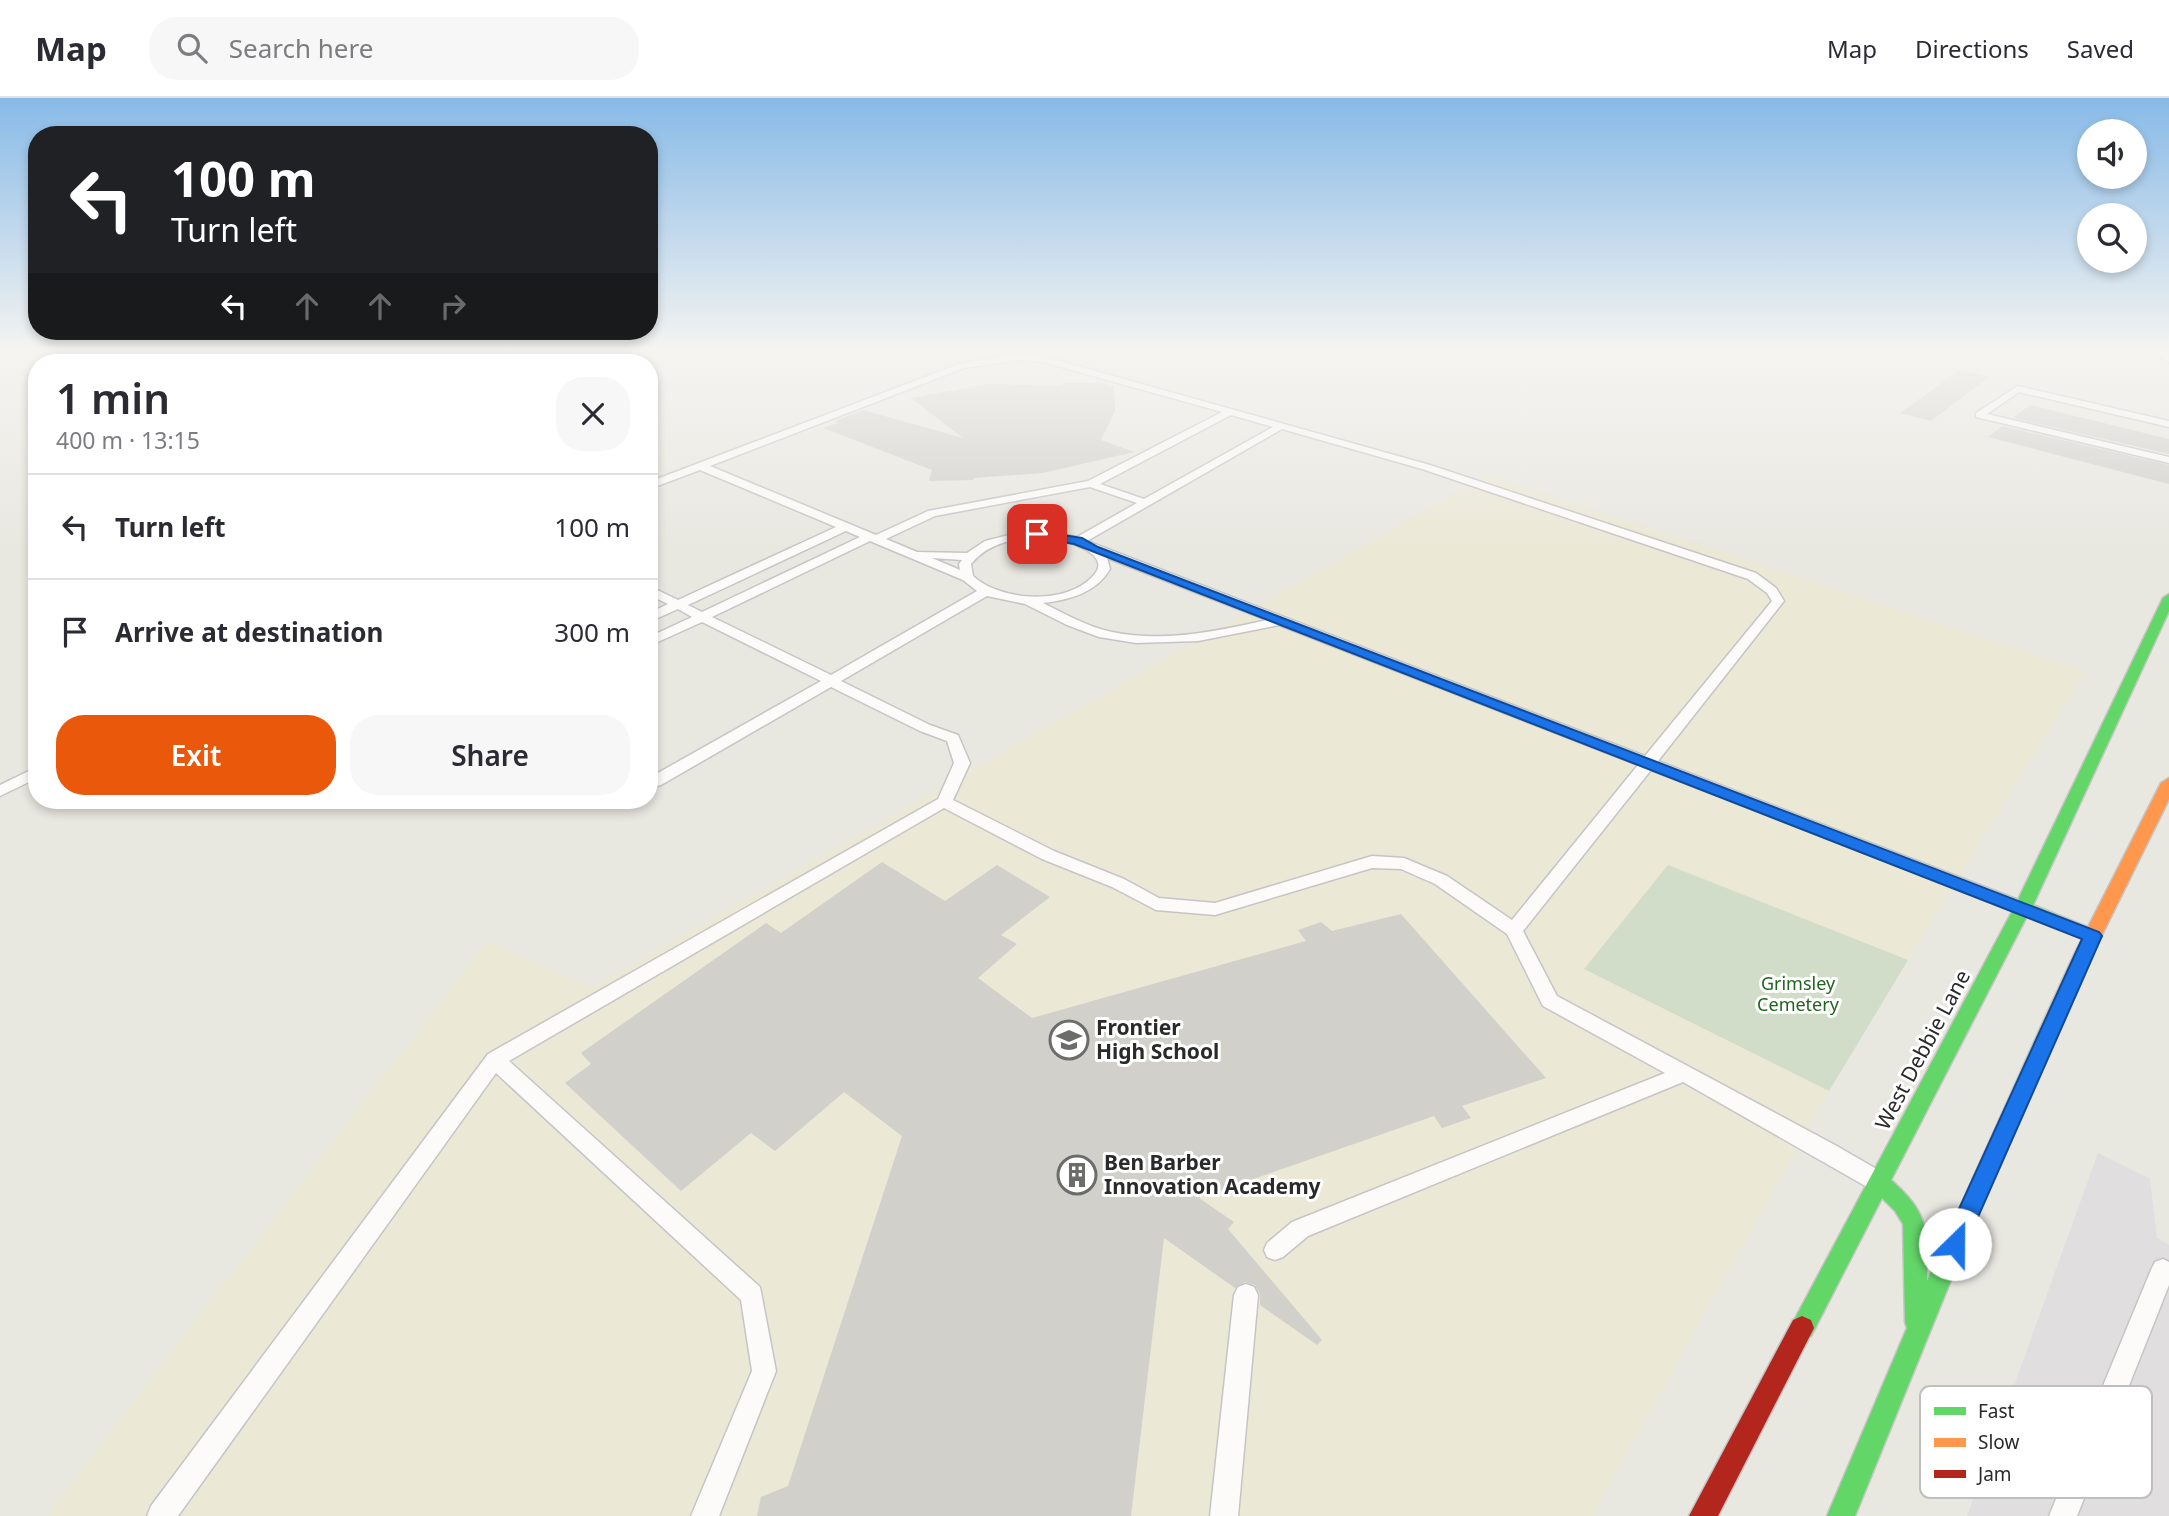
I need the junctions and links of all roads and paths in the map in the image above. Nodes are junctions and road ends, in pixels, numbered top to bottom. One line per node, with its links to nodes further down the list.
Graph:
1 (831, 416): 9 (lane)
2 (1222, 416): 11 (lane)
3 (1249, 416): 7 (lane)
4 (1984, 416): 8 (lane)
5 (2135, 416): 6 (lane)
6 (2169, 424)
7 (1281, 426): 12 (lane); 30 (lane)
8 (2169, 460)
9 (700, 466): 10 (lane); 13 (lane)
10 (658, 482)
11 (1091, 484): 12 (lane); 14 (lane)
12 (1146, 503): 15 (lane)
13 (845, 527): 14 (lane); 24 (lane)
14 (872, 539): 17 (lane); 26 (lane)
15 (1077, 541): 16 (lane); 18 (lane)
16 (1094, 549): 23 (lane); 27 (lane)
17 (908, 554): 18 (lane); 19 (lane)
18 (968, 557): 19 (lane)
19 (967, 578): 20 (lane)
20 (985, 592): 23 (lane); 29 (lane)
21 (658, 594): 24 (lane)
22 (2169, 598): 36 (main road, West Debbie Lane)
23 (1027, 600): 27 (lane)
24 (679, 604): 25 (lane); 26 (lane)
25 (658, 614)
26 (704, 616): 28 (lane); 29 (lane)
27 (1281, 621): 30 (lane)
28 (658, 638)
29 (832, 680): 32 (lane); 35 (lane)
30 (1648, 763): 36 (lane); 37 (lane)
31 (28, 777): 34 (lane)
32 (658, 781)
33 (2169, 783): 38 (main road)
34 (0, 791)
35 (944, 802): 37 (lane); 39 (lane)
36 (2023, 908): 38 (main road); 41 (main road, West Debbie Lane)
37 (1514, 930): 40 (lane)
38 (2093, 936): 45 (main road)
39 (495, 1060): 48 (lane); 49 (lane)
40 (1685, 1073): 41 (lane); 42 (lane)
41 (1878, 1181): 45 (main road); 51 (main road, West Debbie Lane)
42 (1276, 1250)
43 (2169, 1273): 46 (lane)
44 (1246, 1295): 50 (lane)
45 (1917, 1335): 52 (main road)
46 (2116, 1386)
47 (2070, 1498): 53 (lane)
48 (161, 1516)
49 (705, 1516)
50 (1224, 1516)
51 (1703, 1516)
52 (1841, 1516)
53 (2063, 1516)

